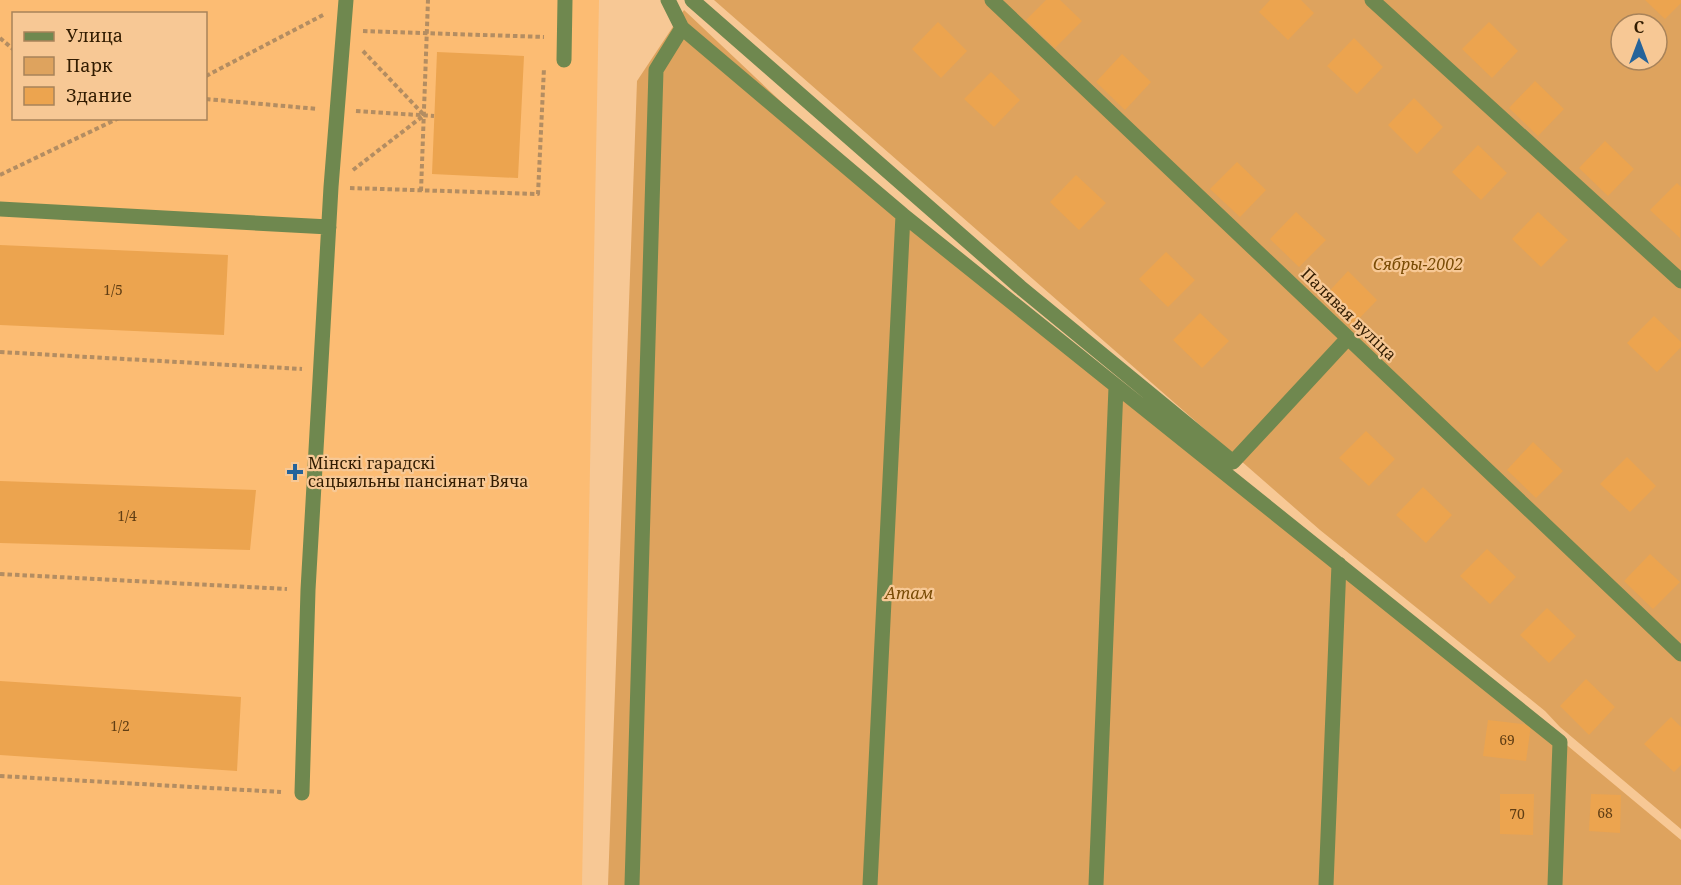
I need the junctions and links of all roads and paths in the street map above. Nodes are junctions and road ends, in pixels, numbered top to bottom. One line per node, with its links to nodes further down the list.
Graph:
1 (428, 0): 10 (path)
2 (565, 0): 12 (lane)
3 (668, 0): 8 (lane)
4 (692, 0): 29 (lane)
5 (992, 0): 29 (lane, Палявая вуліца)
6 (1372, 0): 28 (lane)
7 (346, 2): 9 (lane); 16 (path)
8 (682, 28): 26 (lane); 39 (lane)
9 (344, 31): 10 (path); 18 (lane); 19 (path)
10 (427, 33): 12 (path); 19 (path)
11 (0, 38): 13 (path)
12 (565, 38): 15 (lane)
13 (12, 48)
14 (545, 60): 24 (path)
15 (564, 60)
16 (207, 75)
17 (207, 99): 18 (path)
18 (338, 110): 19 (path); 23 (lane)
19 (424, 115): 20 (path); 23 (path); 24 (path)
20 (434, 116)
21 (115, 120): 22 (path)
22 (0, 175)
23 (331, 187): 24 (path); 27 (lane)
24 (421, 190)
25 (0, 209): 27 (lane)
26 (903, 214): 32 (lane); 40 (lane)
27 (329, 227): 31 (lane)
28 (1681, 281)
29 (1348, 338): 36 (lane, Палявая вуліца)
30 (0, 352): 31 (path)
31 (321, 370): 35 (lane)
32 (1116, 387): 33 (lane); 41 (lane)
33 (1339, 564): 42 (lane); 43 (lane)
34 (0, 574): 35 (path)
35 (308, 590): 38 (lane)
36 (1681, 654)
37 (0, 776): 38 (path)
38 (302, 793)
39 (632, 885)
40 (870, 885)
41 (1096, 885)
42 (1326, 885)
43 (1555, 885)

